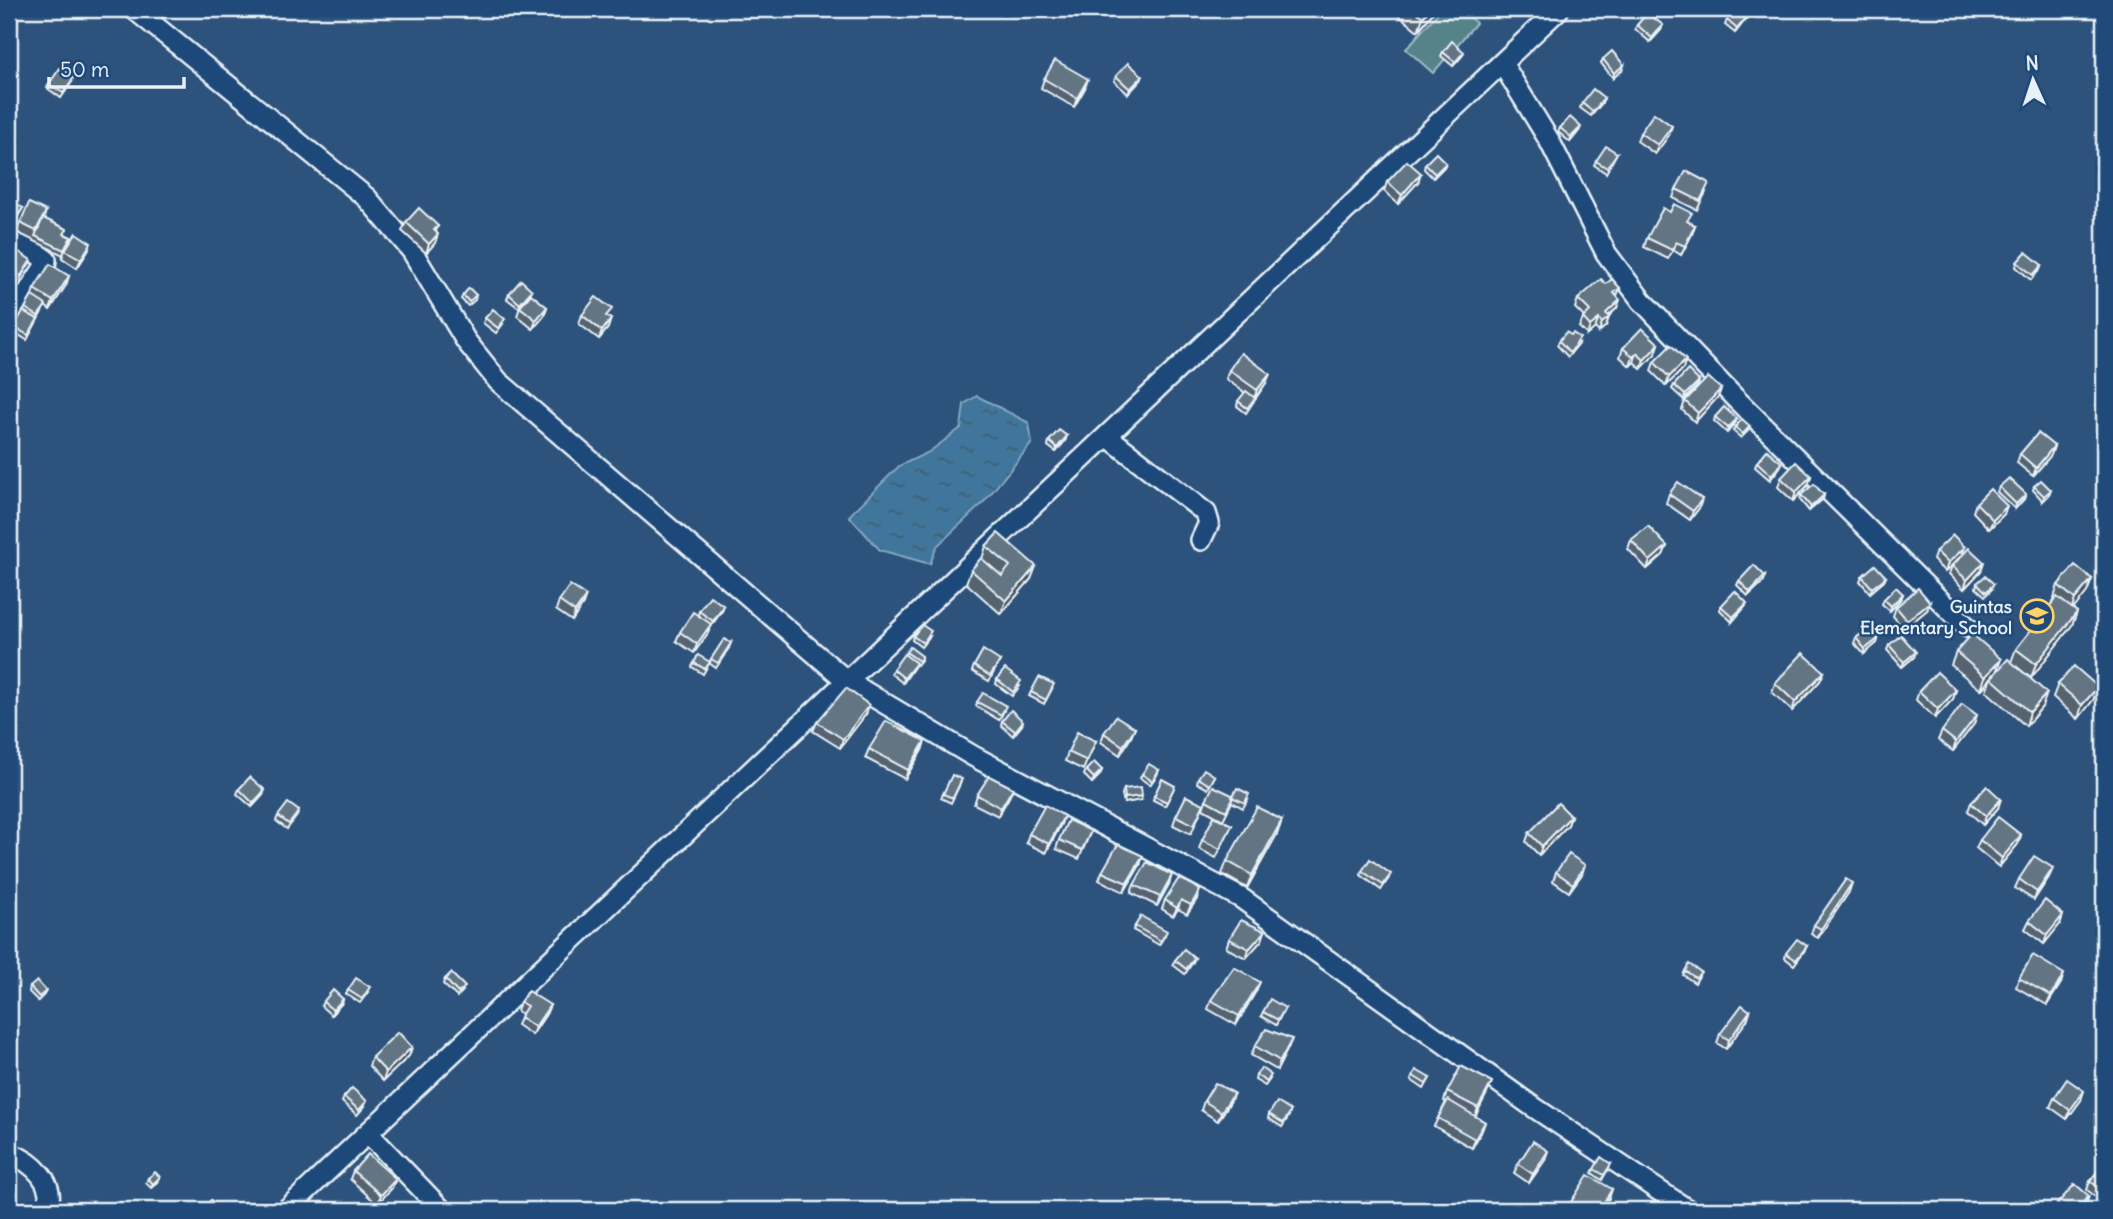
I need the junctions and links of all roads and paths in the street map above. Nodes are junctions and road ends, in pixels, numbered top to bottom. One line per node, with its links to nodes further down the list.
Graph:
1 (134, 9): 9 (street)
2 (1559, 9): 3 (street)
3 (1502, 63): 6 (street); 8 (street)
4 (9, 233): 5 (street)
5 (10, 315)
6 (1107, 436): 7 (street); 9 (street)
7 (1201, 540)
8 (1967, 627)
9 (847, 681): 10 (street); 15 (street)
10 (368, 1133): 12 (street); 14 (street)
11 (9, 1153): 13 (street)
12 (441, 1209)
13 (47, 1210)
14 (286, 1210)
15 (1688, 1210)

